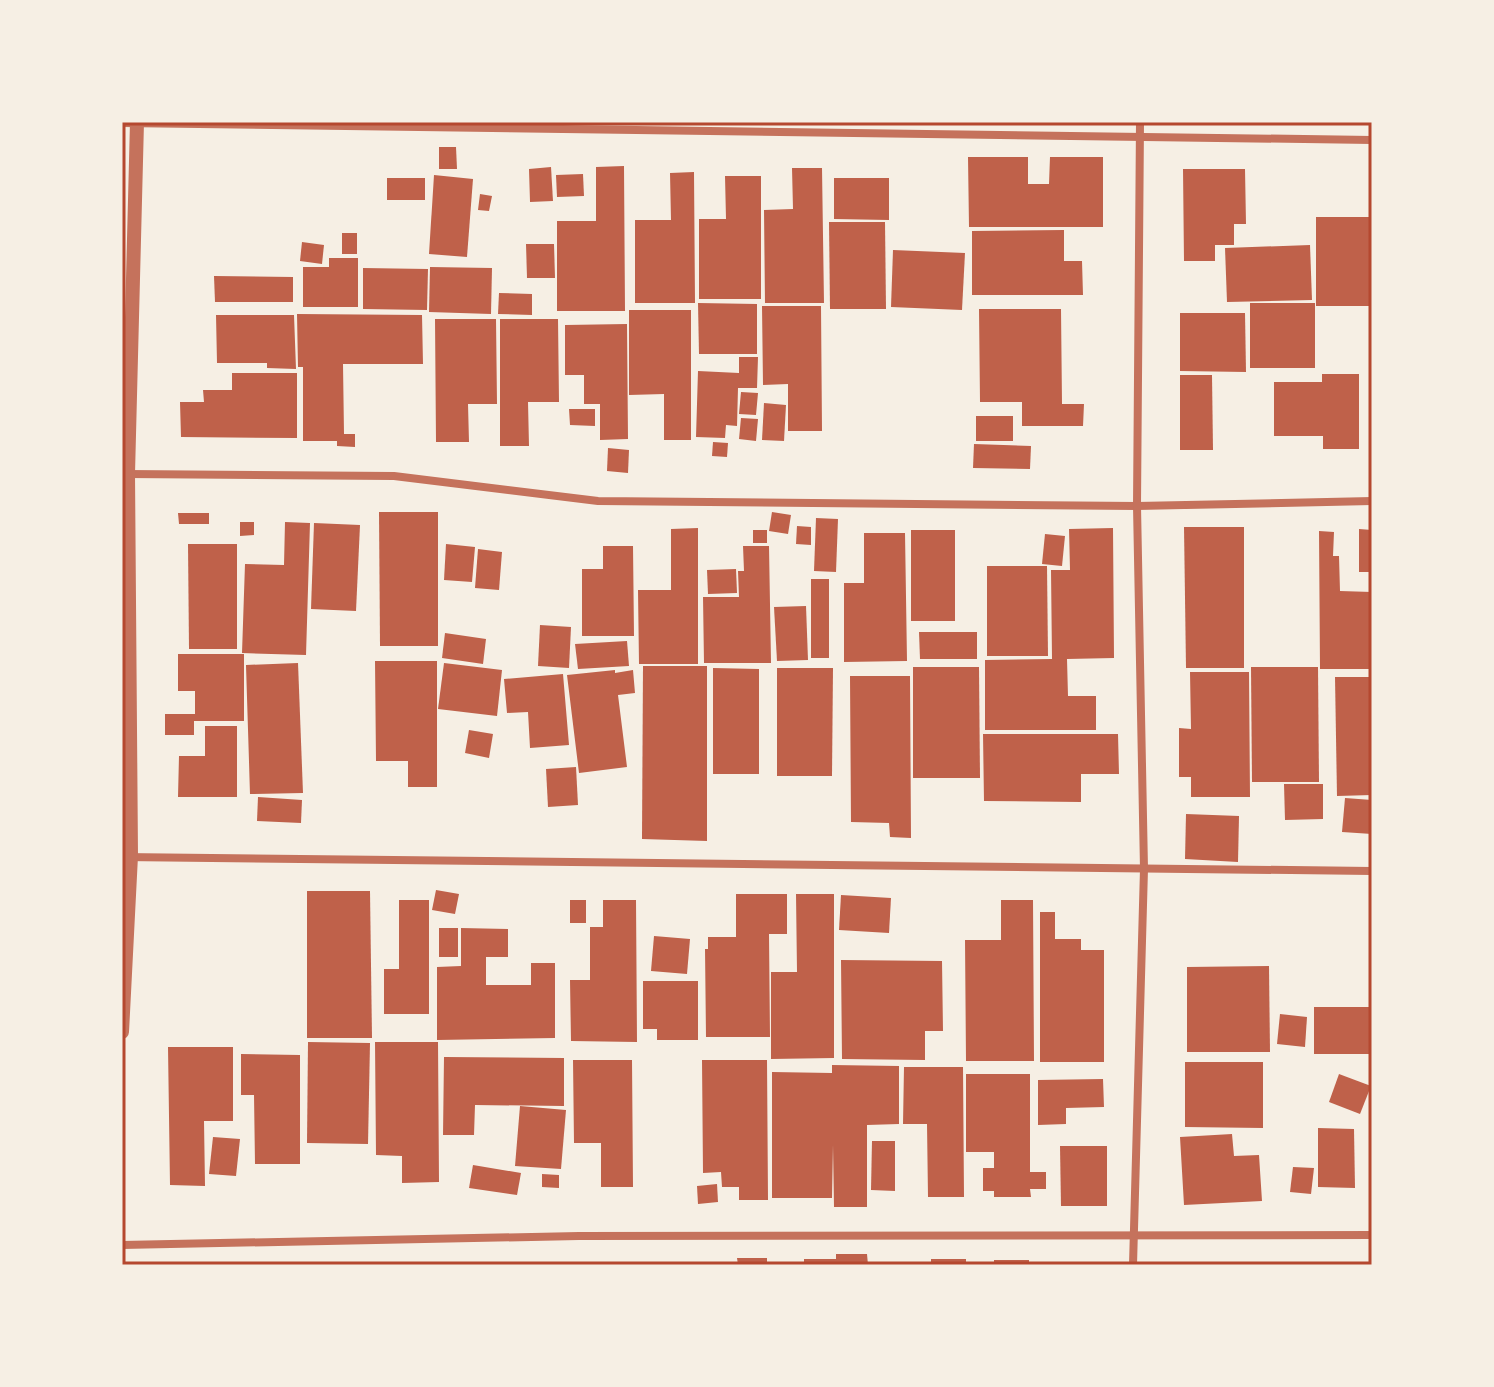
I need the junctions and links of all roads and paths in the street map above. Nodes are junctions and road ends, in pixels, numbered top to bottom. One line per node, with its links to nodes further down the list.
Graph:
1 (137, 122): 3 (street); 4 (street); 6 (street)
2 (1140, 122): 4 (street)
3 (122, 123)
4 (1140, 138): 5 (street); 8 (street)
5 (1372, 140)
6 (125, 474): 8 (street); 9 (street)
7 (1372, 501): 8 (street)
8 (1137, 506): 10 (street)
9 (126, 856): 10 (street); 12 (street)
10 (1144, 869): 11 (street); 13 (street)
11 (1372, 871)
12 (122, 1032)
13 (1135, 1234): 14 (street); 15 (street); 16 (street)
14 (1372, 1235)
15 (122, 1245)
16 (1133, 1265)

